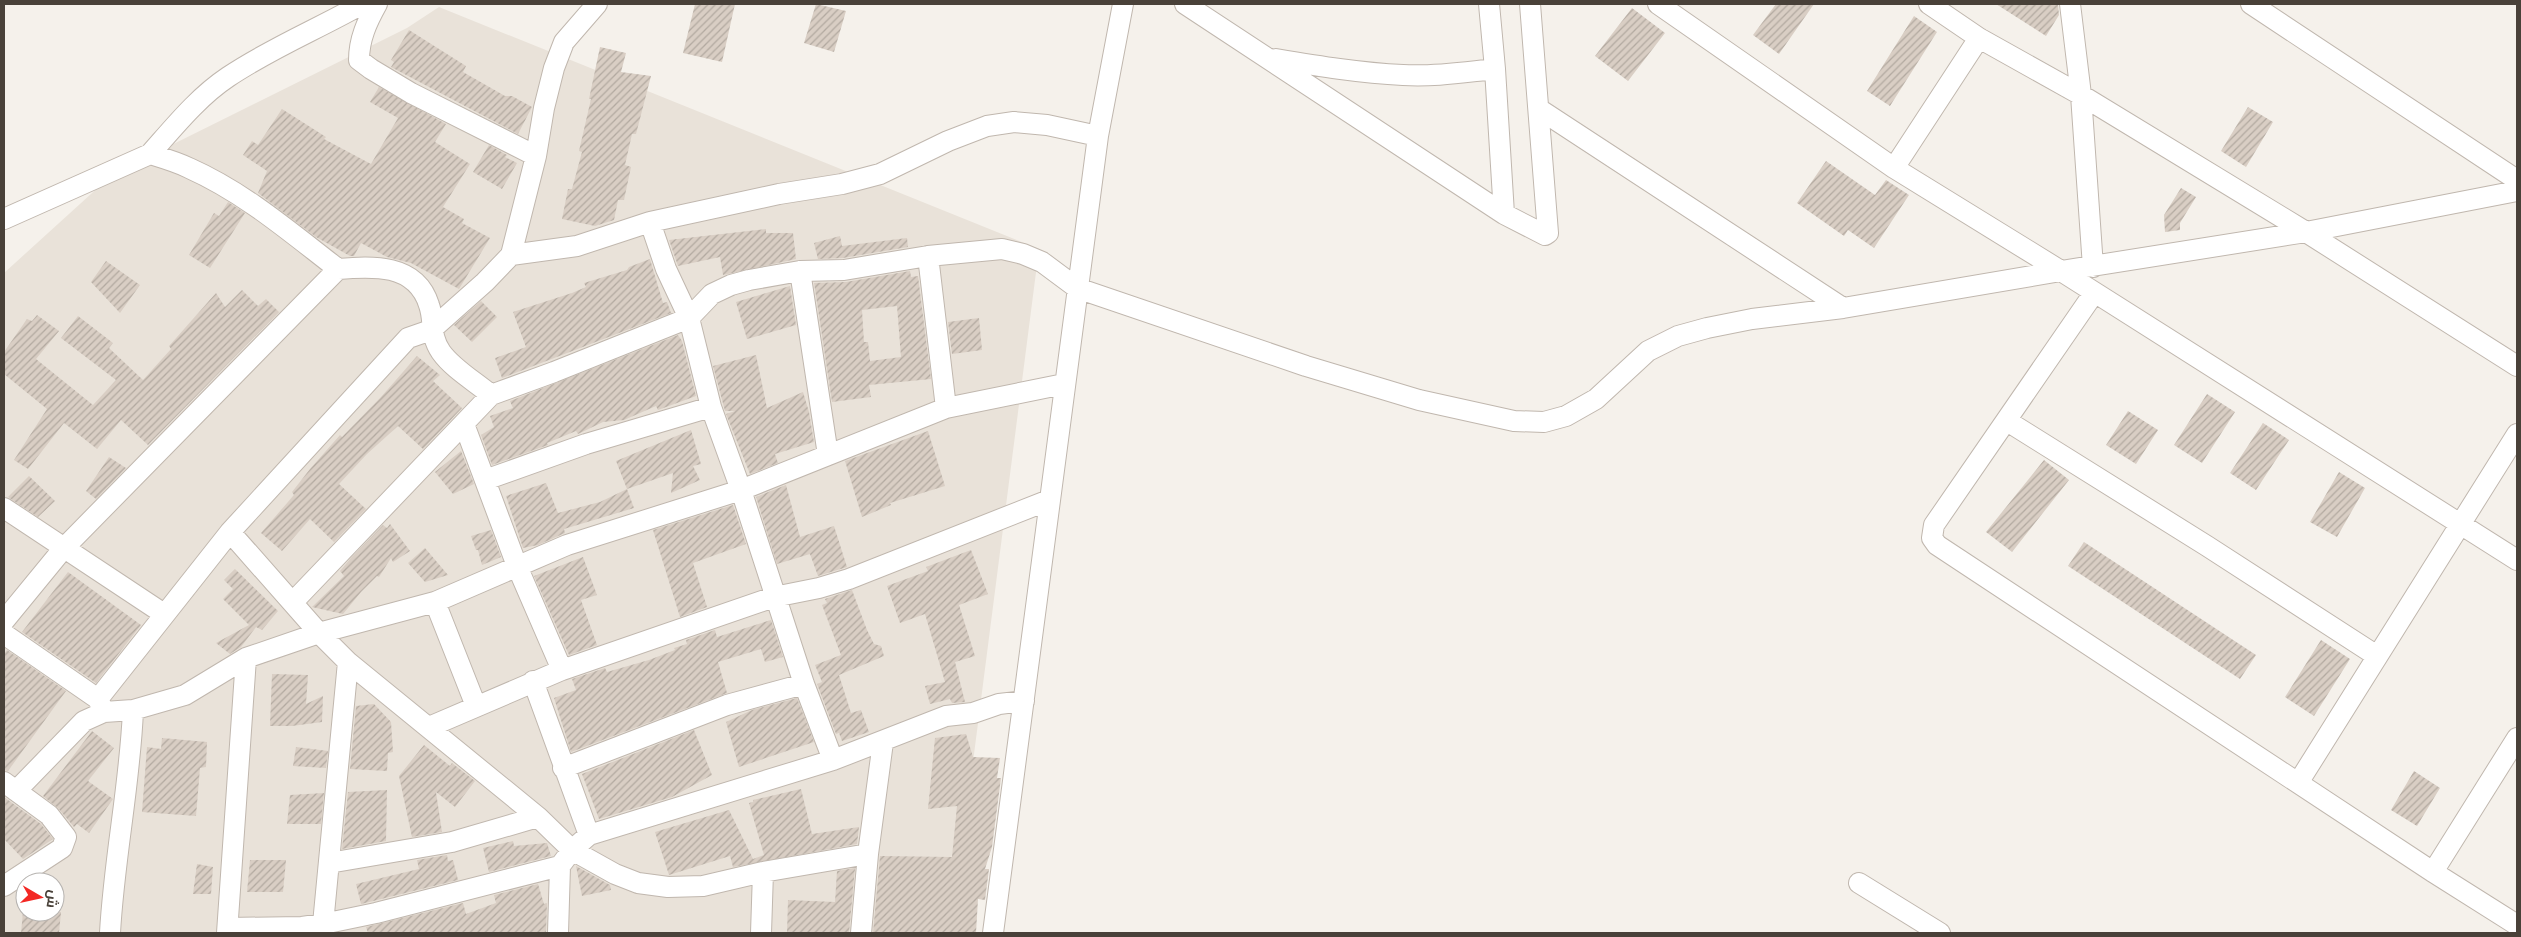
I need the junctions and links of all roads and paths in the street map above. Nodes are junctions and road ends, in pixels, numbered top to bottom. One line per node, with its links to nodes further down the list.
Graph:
1 (362, 4): 18 (street)
2 (376, 4): 19 (street)
3 (597, 4): 19 (street)
4 (1123, 4): 17 (street)
5 (1185, 4): 13 (street)
6 (1489, 4): 14 (street)
7 (1530, 4): 16 (street)
8 (1658, 4): 20 (street)
9 (1929, 4): 12 (street)
10 (2070, 4): 15 (street)
11 (2251, 4): 21 (street)
12 (1979, 38): 15 (street); 20 (street)
13 (1269, 58): 14 (street); 23 (street)
14 (1496, 69): 23 (street)
15 (2081, 95): 26 (street); 29 (street)
16 (1539, 109): 23 (street); 35 (street)
17 (1098, 136): 25 (street); 33 (street)
18 (150, 154): 24 (street); 30 (street)
19 (536, 156): 27 (street)
20 (1894, 168): 31 (street)
21 (2517, 180)
22 (2517, 191): 26 (street)
23 (1504, 214)
24 (4, 219)
25 (650, 222): 27 (street); 36 (street)
26 (2306, 232): 29 (street); 38 (street)
27 (511, 255): 37 (street)
28 (928, 256): 32 (street); 33 (street); 42 (street)
29 (2093, 267): 31 (street)
30 (338, 269): 37 (street); 53 (street)
31 (2061, 270): 34 (street); 35 (street)
32 (800, 272): 36 (street); 46 (street)
33 (1077, 288): 35 (street); 39 (street)
34 (2094, 293): 43 (street); 51 (street)
35 (1843, 308)
36 (689, 318): 40 (street); 41 (street)
37 (431, 330): 40 (street); 52 (street)
38 (2517, 366)
39 (1064, 384): 42 (street); 49 (street)
40 (491, 395): 44 (street)
41 (711, 407): 47 (street); 48 (street)
42 (946, 408): 46 (street)
43 (2007, 421): 63 (street); 78 (street)
44 (464, 424): 47 (street); 57 (street)
45 (2517, 434): 51 (street)
46 (828, 455): 48 (street)
47 (485, 480): 55 (street)
48 (741, 490): 55 (street); 56 (street)
49 (1049, 500): 56 (street); 69 (street)
50 (4, 508): 53 (street)
51 (2460, 523): 54 (street); 63 (street)
52 (230, 532): 57 (street); 59 (street)
53 (63, 549): 59 (street); 60 (street)
54 (2517, 560)
55 (517, 566): 58 (street); 66 (street)
56 (774, 597): 66 (street); 68 (street)
57 (293, 602): 61 (street)
58 (435, 602): 61 (street); 71 (street)
59 (164, 614): 70 (street)
60 (4, 621)
61 (319, 633): 64 (street); 65 (street)
62 (4, 634): 70 (street)
63 (2377, 656): 78 (street)
64 (246, 658): 72 (street); 91 (street)
65 (348, 662): 73 (street); 84 (street)
66 (562, 670): 67 (street)
67 (533, 681): 71 (street); 77 (street)
68 (804, 684): 76 (street); 77 (street)
69 (1024, 701): 75 (street); 97 (street)
70 (101, 705): 72 (street); 79 (street)
71 (476, 706): 73 (street)
72 (133, 710): 93 (street)
73 (429, 727): 80 (street)
74 (2517, 738): 86 (street)
75 (883, 742): 76 (street); 82 (street)
76 (833, 760): 81 (street)
77 (563, 768): 81 (street)
78 (2298, 783): 86 (street)
79 (10, 786): 88 (street)
80 (538, 816): 83 (street); 84 (street)
81 (589, 835): 83 (street)
82 (868, 854): 85 (street); 96 (street)
83 (566, 858): 85 (street); 89 (street); 94 (street)
84 (329, 863): 89 (street)
85 (762, 872): 95 (street)
86 (2433, 872): 90 (street)
87 (1859, 883): 98 (street)
88 (4, 886)
89 (324, 924): 92 (street)
90 (2517, 924)
91 (228, 930): 92 (street)
92 (302, 930)
93 (110, 933)
94 (558, 933)
95 (760, 933)
96 (861, 933)
97 (993, 933)
98 (1940, 933)

